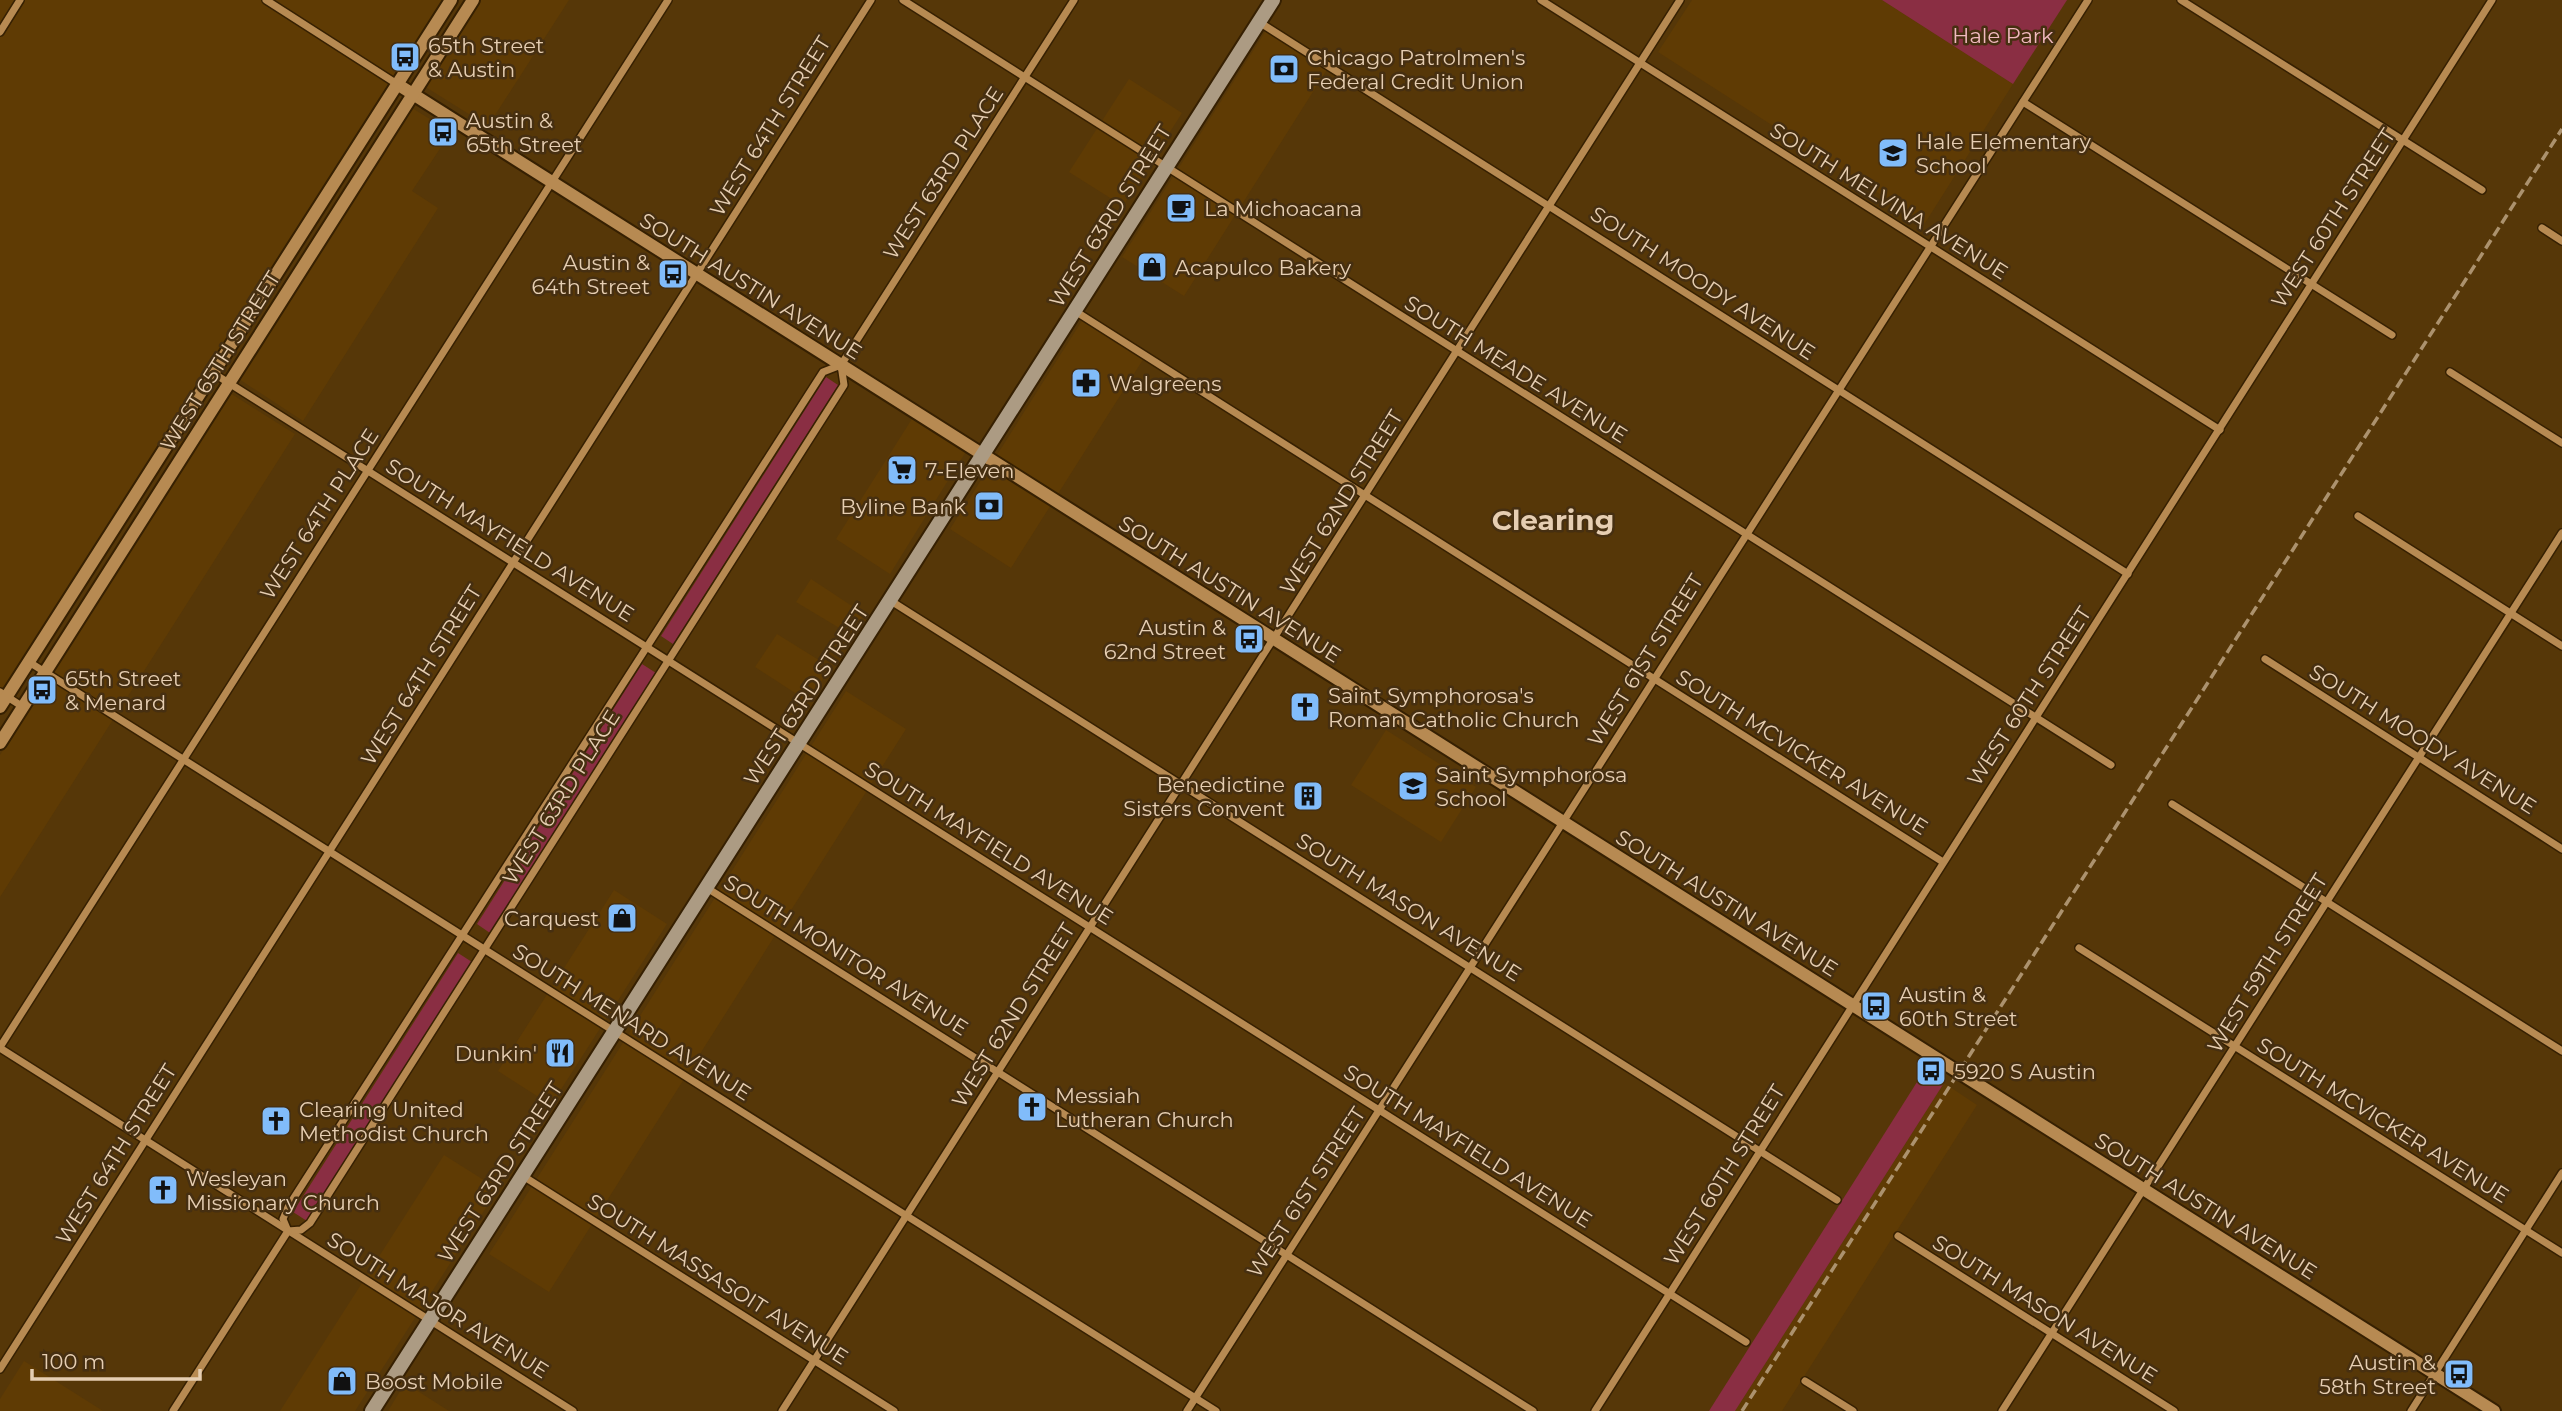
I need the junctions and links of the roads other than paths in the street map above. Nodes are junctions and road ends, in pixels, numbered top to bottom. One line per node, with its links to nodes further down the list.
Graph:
1 (20, 0): 16 (street)
2 (266, 0): 19 (street, SOUTH AUSTIN AVENUE)
3 (451, 0): 19 (street, WEST 65TH STREET)
4 (473, 0): 20 (street, WEST 65TH STREET)
5 (668, 0): 24 (street, WEST 64TH PLACE)
6 (871, 0): 30 (street, WEST 64TH STREET)
7 (903, 0): 18 (street, SOUTH MEADE AVENUE)
8 (1074, 0): 18 (street, WEST 63RD PLACE)
9 (1273, 0): 15 (main road, WEST 63RD STREET)
10 (1541, 0): 17 (street, SOUTH MELVINA AVENUE)
11 (1680, 0): 17 (street, WEST 62ND STREET)
12 (2088, 0): 21 (street, WEST 61ST STREET)
13 (2181, 0): 22 (street)
14 (2492, 0): 22 (street, WEST 60TH STREET)
15 (1259, 22): 23 (main road, WEST 63RD STREET); 26 (street, SOUTH MOODY AVENUE)
16 (0, 32)
17 (1641, 63): 26 (street, WEST 62ND STREET); 29 (street, SOUTH MELVINA AVENUE)
18 (1025, 77): 23 (street, SOUTH MEADE AVENUE); 35 (street, WEST 63RD PLACE)
19 (397, 84): 20 (street, SOUTH AUSTIN AVENUE); 37 (street, WEST 65TH STREET)
20 (412, 94): 24 (street, SOUTH AUSTIN AVENUE); 38 (street, WEST 65TH STREET)
21 (2023, 102): 29 (street, WEST 61ST STREET); 31 (street)
22 (2403, 141): 25 (street); 31 (street, WEST 60TH STREET)
23 (1166, 167): 32 (main road, WEST 63RD STREET); 34 (street, SOUTH MEADE AVENUE)
24 (552, 183): 30 (street, SOUTH AUSTIN AVENUE); 43 (street, WEST 64TH PLACE)
25 (2482, 190)
26 (1550, 205): 34 (street, WEST 62ND STREET); 39 (street, SOUTH MOODY AVENUE)
27 (2542, 228): 28 (street)
28 (2562, 241)
29 (1929, 247): 39 (street, WEST 61ST STREET); 40 (street, SOUTH MELVINA AVENUE)
30 (696, 274): 35 (street, SOUTH AUSTIN AVENUE); 48 (street, WEST 64TH STREET)
31 (2311, 285): 33 (street); 40 (street, WEST 60TH STREET)
32 (1075, 311): 42 (main road, WEST 63RD STREET); 44 (street, SOUTH MCVICKER AVENUE)
33 (2392, 335)
34 (1457, 352): 44 (street, WEST 62ND STREET); 47 (street, SOUTH MEADE AVENUE)
35 (841, 365): 42 (street, SOUTH AUSTIN AVENUE); 53 (street, WEST 63RD PLACE); 56 (street, WEST 63RD PLACE)
36 (2450, 372): 41 (street)
37 (213, 373): 38 (street, SOUTH MAYFIELD AVENUE); 57 (street, WEST 65TH STREET)
38 (229, 383): 43 (street, SOUTH MAYFIELD AVENUE); 58 (street, WEST 65TH STREET)
39 (1837, 390): 47 (street, WEST 61ST STREET); 49 (street, SOUTH MOODY AVENUE)
40 (2220, 430): 49 (street, WEST 60TH STREET)
41 (2562, 443)
42 (983, 455): 50 (main road, WEST 63RD STREET); 52 (street, SOUTH AUSTIN AVENUE)
43 (368, 470): 48 (street, SOUTH MAYFIELD AVENUE); 66 (street, WEST 64TH PLACE)
44 (1365, 495): 52 (street, WEST 62ND STREET); 59 (street, SOUTH MCVICKER AVENUE)
45 (2358, 516): 51 (street)
46 (2562, 533): 51 (street, WEST 59TH STREET)
47 (1746, 534): 59 (street, WEST 61ST STREET); 62 (street, SOUTH MEADE AVENUE)
48 (513, 562): 53 (street, SOUTH MAYFIELD AVENUE); 72 (street, WEST 64TH STREET)
49 (2128, 574): 62 (street, WEST 60TH STREET)
50 (891, 601): 64 (main road, WEST 63RD STREET); 68 (street, SOUTH MASON AVENUE)
51 (2511, 613): 54 (street); 65 (street, WEST 59TH STREET)
52 (1274, 639): 68 (street, WEST 62ND STREET); 70 (street, SOUTH AUSTIN AVENUE)
53 (646, 646): 56 (street, SOUTH MAYFIELD AVENUE); 77 (street, WEST 63RD PLACE)
54 (2562, 646)
55 (2265, 659): 65 (street, SOUTH MOODY AVENUE)
56 (668, 661): 64 (street, SOUTH MAYFIELD AVENUE); 79 (street, WEST 63RD PLACE)
57 (29, 662): 58 (street, SOUTH MENARD AVENUE); 60 (street, WEST 65TH STREET)
58 (45, 672): 61 (street, WEST 65TH STREET); 66 (street, SOUTH MENARD AVENUE)
59 (1654, 679): 70 (street, WEST 61ST STREET); 73 (street, SOUTH MCVICKER AVENUE)
60 (2, 699): 61 (street)
61 (23, 707): 63 (street, WEST 65TH STREET)
62 (2035, 717): 67 (street, SOUTH MEADE AVENUE); 73 (street, WEST 60TH STREET)
63 (0, 743)
64 (800, 744): 74 (main road, WEST 63RD STREET); 76 (street, SOUTH MAYFIELD AVENUE)
65 (2419, 758): 71 (street, SOUTH MOODY AVENUE); 75 (street, WEST 59TH STREET)
66 (183, 760): 72 (street, SOUTH MENARD AVENUE); 84 (street, WEST 64TH PLACE)
67 (2111, 765)
68 (1181, 784): 76 (street, WEST 62ND STREET); 80 (street, SOUTH MASON AVENUE)
69 (2172, 804): 75 (street)
70 (1563, 822): 80 (street, WEST 61ST STREET); 81 (street, SOUTH AUSTIN AVENUE)
71 (2562, 849)
72 (329, 852): 77 (street, SOUTH MENARD AVENUE); 88 (street, WEST 64TH STREET)
73 (1943, 862): 81 (street, WEST 60TH STREET)
74 (708, 888): 82 (main road, WEST 63RD STREET); 86 (street, SOUTH MONITOR AVENUE)
75 (2327, 902): 83 (street, WEST 59TH STREET); 85 (street)
76 (1090, 927): 86 (street, WEST 62ND STREET); 87 (street, SOUTH MAYFIELD AVENUE)
77 (462, 935): 79 (street, SOUTH MENARD AVENUE); 96 (street, WEST 63RD PLACE)
78 (2079, 948): 83 (street, SOUTH MCVICKER AVENUE)
79 (485, 950): 82 (street, SOUTH MENARD AVENUE); 96 (street, WEST 63RD PLACE)
80 (1471, 967): 87 (street, WEST 61ST STREET); 89 (street, SOUTH MASON AVENUE)
81 (1852, 1005): 89 (street, WEST 60TH STREET); 92 (street, SOUTH AUSTIN AVENUE)
82 (615, 1032): 91 (main road, WEST 63RD STREET); 94 (street, SOUTH MENARD AVENUE)
83 (2235, 1047): 92 (street, WEST 59TH STREET); 95 (street, SOUTH MCVICKER AVENUE)
84 (0, 1048): 88 (street, SOUTH MAJOR AVENUE)
85 (2562, 1051)
86 (998, 1072): 94 (street, WEST 62ND STREET); 99 (street, SOUTH MONITOR AVENUE)
87 (1379, 1110): 99 (street, WEST 61ST STREET); 100 (street, SOUTH MAYFIELD AVENUE)
88 (146, 1140): 96 (street, SOUTH MAJOR AVENUE); 105 (street, WEST 64TH STREET)
89 (1760, 1150): 93 (street, SOUTH MASON AVENUE); 100 (street, WEST 60TH STREET)
90 (2562, 1173): 95 (street)
91 (523, 1176): 101 (main road, WEST 63RD STREET); 104 (street, SOUTH MASSASOIT AVENUE)
92 (2143, 1189): 102 (street, WEST 59TH STREET); 106 (street, SOUTH AUSTIN AVENUE)
93 (1837, 1200)
94 (905, 1217): 104 (street, WEST 62ND STREET); 108 (street, SOUTH MENARD AVENUE)
95 (2526, 1230): 98 (street, SOUTH MCVICKER AVENUE); 106 (street)
96 (288, 1231): 101 (street, SOUTH MAJOR AVENUE); 109 (street, WEST 63RD PLACE)
97 (1898, 1236): 102 (street, SOUTH MASON AVENUE)
98 (2562, 1253)
99 (1286, 1256): 108 (street, WEST 61ST STREET); 116 (street, SOUTH MONITOR AVENUE)
100 (1670, 1294): 103 (street, SOUTH MAYFIELD AVENUE); 117 (street, WEST 60TH STREET)
101 (431, 1320): 110 (main road, WEST 63RD STREET); 111 (street, SOUTH MAJOR AVENUE)
102 (2051, 1334): 119 (street, WEST 59TH STREET); 120 (street, SOUTH MASON AVENUE)
103 (1746, 1342)
104 (814, 1360): 112 (street, WEST 62ND STREET); 113 (street, SOUTH MASSASOIT AVENUE)
105 (0, 1369)
106 (2435, 1373): 121 (street); 122 (street, SOUTH AUSTIN AVENUE)
107 (1805, 1381): 118 (street)
108 (1196, 1398): 114 (street, WEST 61ST STREET); 115 (street, SOUTH MENARD AVENUE)
109 (173, 1411)
110 (372, 1411)
111 (573, 1411)
112 (782, 1411)
113 (894, 1411)
114 (1187, 1411)
115 (1216, 1411)
116 (1532, 1411)
117 (1595, 1411)
118 (1853, 1411)
119 (2002, 1411)
120 (2174, 1411)
121 (2411, 1411)
122 (2494, 1411)

